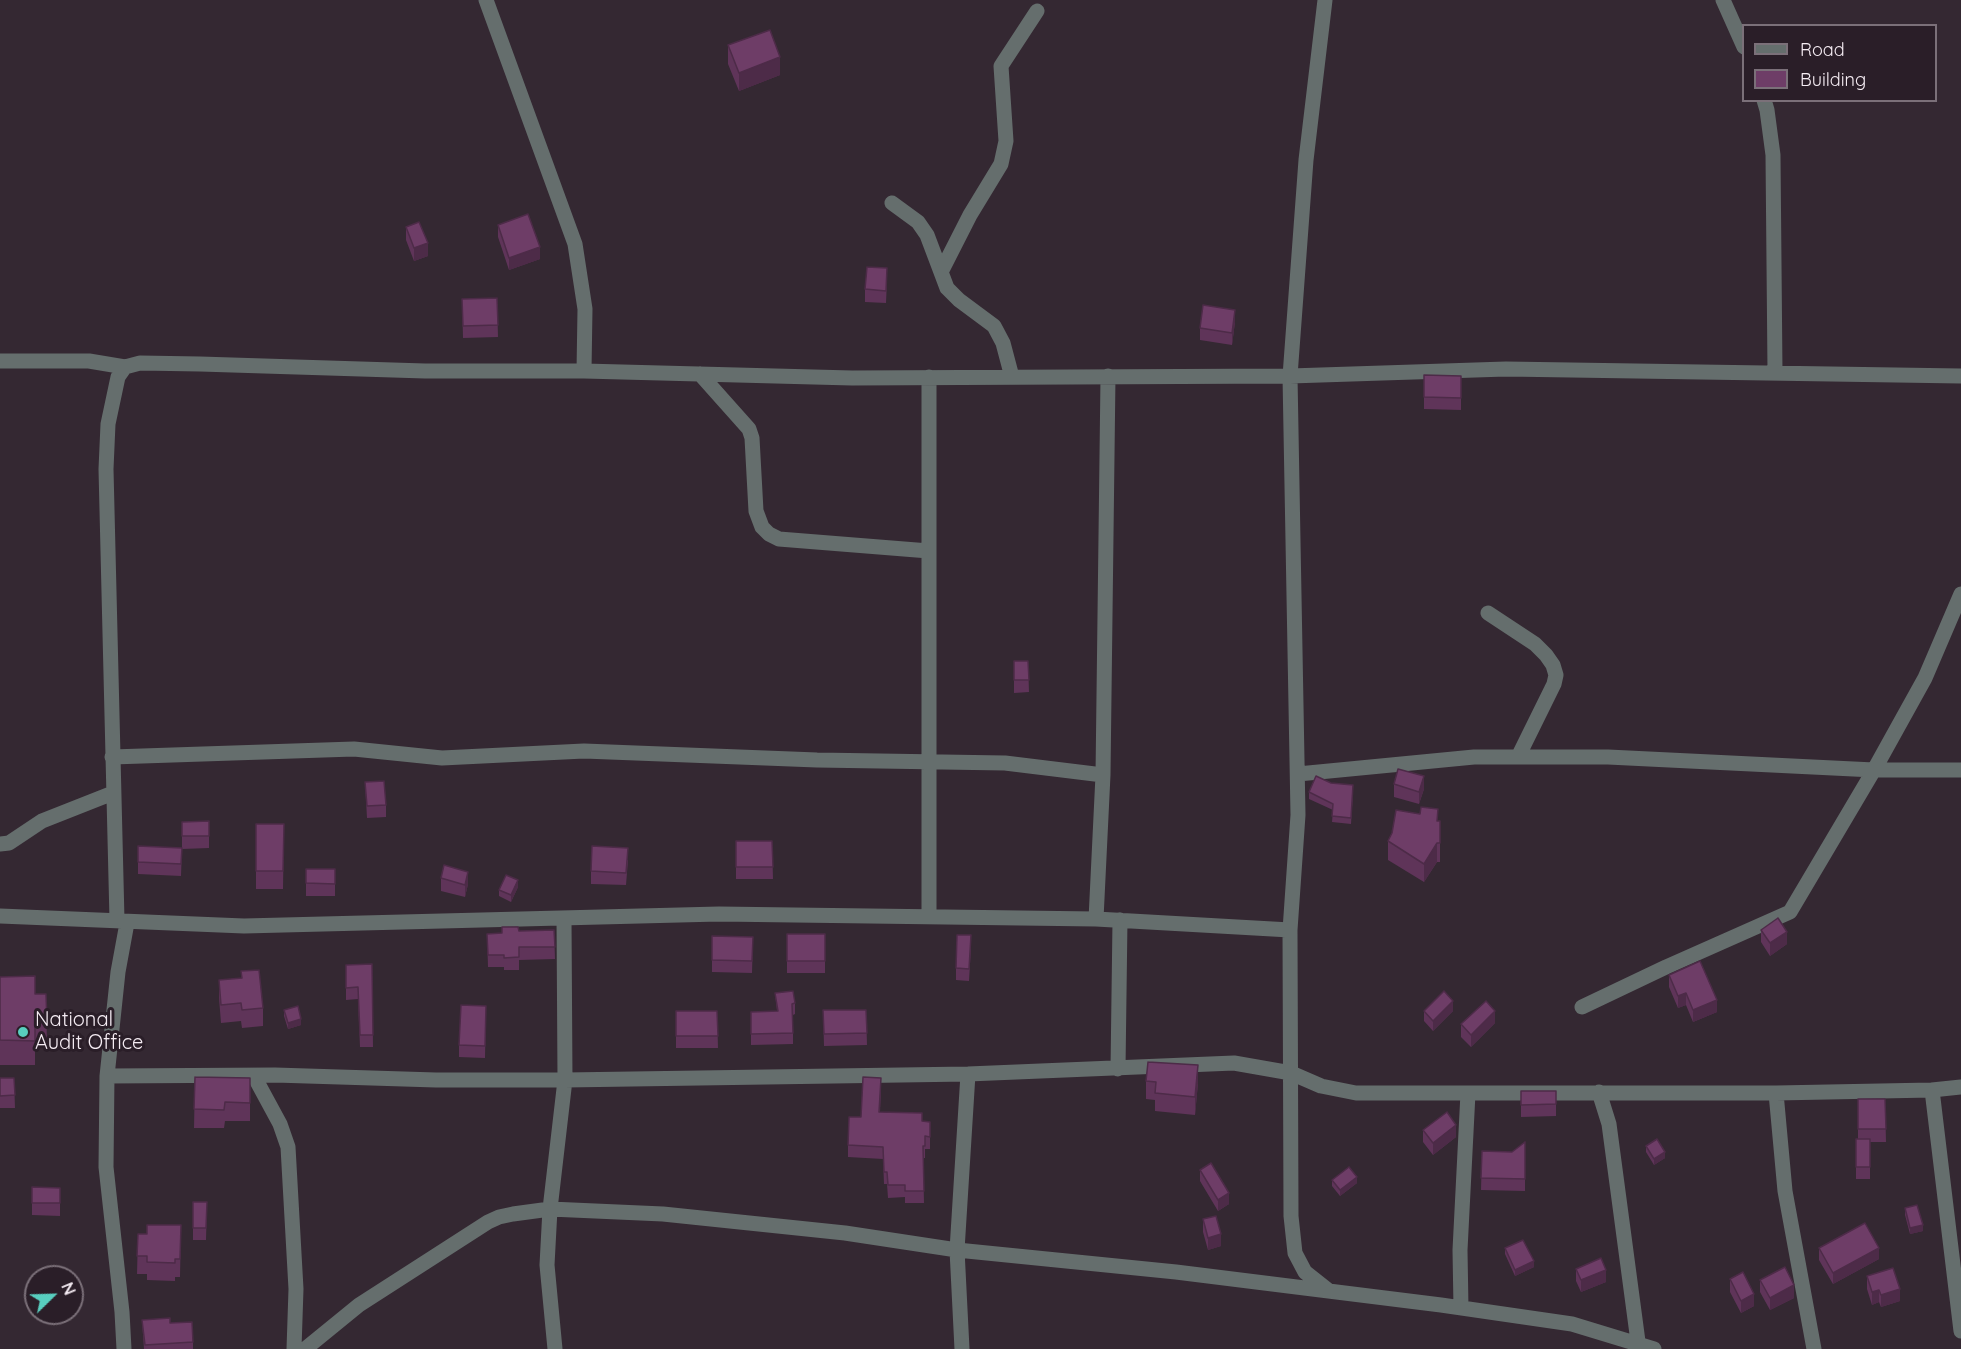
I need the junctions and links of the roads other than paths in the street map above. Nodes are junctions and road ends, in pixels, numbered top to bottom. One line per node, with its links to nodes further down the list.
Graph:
1 (486, 0): 11 (street)
2 (1325, 0): 15 (street)
3 (1723, 0): 5 (street)
4 (1037, 11): 8 (street)
5 (1742, 45)
6 (1765, 102): 12 (street)
7 (892, 203): 8 (street)
8 (941, 272): 18 (street)
9 (0, 361): 10 (street)
10 (125, 367): 11 (street); 23 (street)
11 (584, 371): 13 (street)
12 (1775, 372): 15 (street); 16 (street)
13 (700, 374): 17 (street); 19 (street)
14 (1108, 376): 15 (street); 18 (street); 28 (street)
15 (1290, 376): 27 (street)
16 (1961, 376)
17 (929, 377): 18 (street); 19 (street)
18 (1012, 377)
19 (929, 551): 24 (street)
20 (1961, 594): 25 (street)
21 (1488, 613): 22 (street)
22 (1518, 757): 25 (street); 27 (street)
23 (112, 758): 24 (street); 29 (street)
24 (929, 762): 28 (street); 32 (street)
25 (1874, 770): 26 (street); 38 (street)
26 (1961, 770)
27 (1298, 774): 37 (street)
28 (1103, 775): 34 (street)
29 (113, 793): 30 (street); 36 (street)
30 (0, 844)
31 (0, 916): 36 (street)
32 (929, 917): 33 (street); 34 (street)
33 (564, 918): 36 (street); 44 (street)
34 (1096, 919): 35 (street)
35 (1120, 920): 37 (street); 39 (street)
36 (122, 921): 43 (street)
37 (1290, 930): 40 (street)
38 (1582, 1007)
39 (1118, 1069): 40 (street); 41 (street)
40 (1291, 1073): 48 (street); 52 (street)
41 (968, 1074): 44 (street); 51 (street)
42 (254, 1076): 43 (street); 44 (street); 57 (street)
43 (107, 1077): 56 (street)
44 (565, 1080): 50 (street)
45 (1961, 1087): 46 (street)
46 (1932, 1090): 49 (street); 54 (street)
47 (1599, 1092): 48 (street); 49 (street); 55 (street)
48 (1468, 1093): 53 (street)
49 (1776, 1093): 62 (street)
50 (550, 1209): 51 (street); 58 (street); 59 (street)
51 (957, 1250): 52 (street); 60 (street)
52 (1330, 1292): 53 (street)
53 (1461, 1308): 55 (street)
54 (1961, 1331)
55 (1639, 1346): 61 (street)
56 (124, 1349)
57 (294, 1349)
58 (305, 1349)
59 (555, 1349)
60 (962, 1349)
61 (1654, 1349)
62 (1814, 1349)

